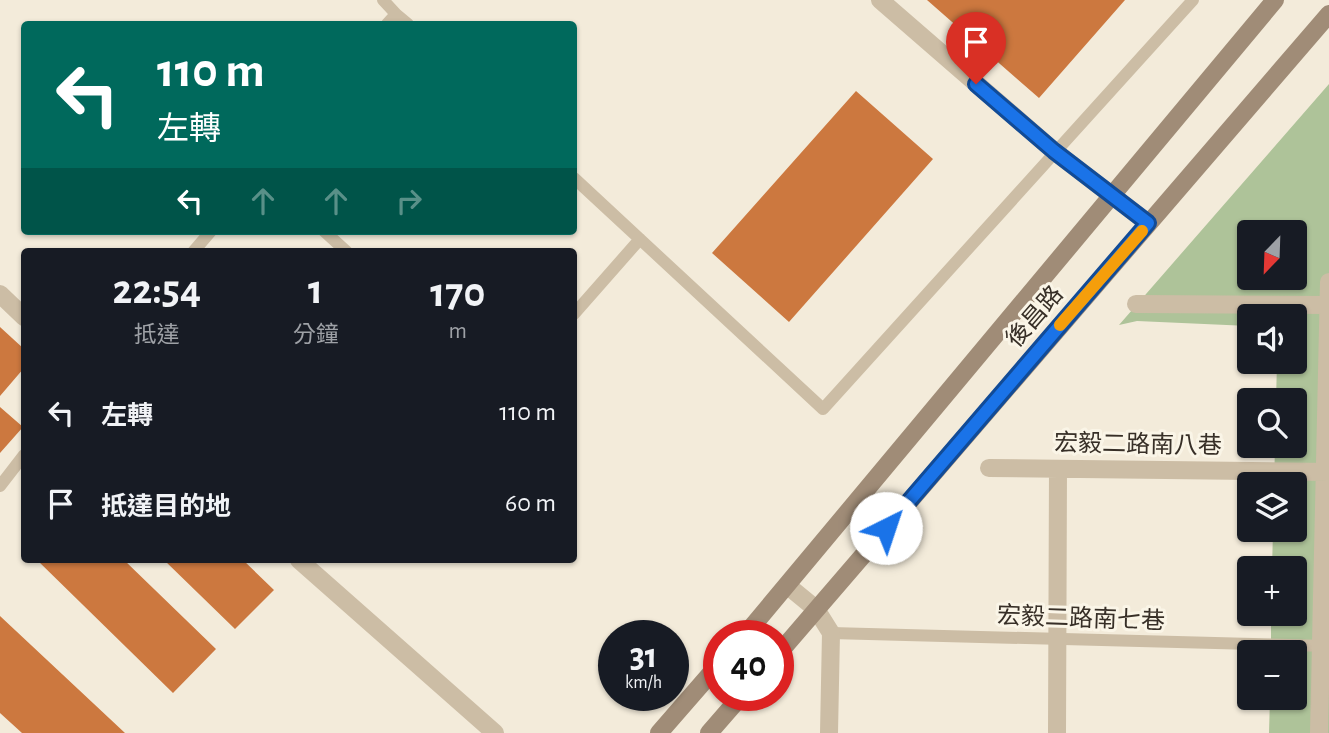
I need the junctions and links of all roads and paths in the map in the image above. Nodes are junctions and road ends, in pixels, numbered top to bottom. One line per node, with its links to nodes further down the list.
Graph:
1 (383, 0): 5 (lane)
2 (880, 0): 9 (street)
3 (1193, 0): 9 (lane)
4 (1275, 0): 11 (street, 後昌路)
5 (396, 13): 7 (lane); 8 (lane)
6 (1329, 14): 12 (street, 後昌路)
7 (389, 21)
8 (405, 21)
9 (1054, 151): 11 (street); 14 (lane)
10 (577, 181): 14 (lane)
11 (1111, 197): 12 (street); 28 (street, 後昌路)
12 (1148, 223): 29 (street, 後昌路)
13 (328, 235): 15 (lane)
14 (640, 239): 20 (lane)
15 (343, 248)
16 (1329, 282): 19 (street)
17 (0, 294): 21 (street)
18 (1136, 304): 19 (street)
19 (1329, 305): 25 (street)
20 (577, 311)
21 (21, 314)
22 (21, 459): 26 (lane)
23 (989, 468): 24 (street, 宏毅二路南八巷)
24 (1058, 469): 25 (street, 宏毅二路南八巷); 33 (street)
25 (1327, 472): 34 (street)
26 (0, 486)
27 (302, 563): 37 (street)
28 (788, 586): 29 (street); 30 (street, 後昌路)
29 (816, 609): 31 (street); 32 (street, 後昌路)
30 (758, 620)
31 (831, 633): 33 (lane, 宏毅二路南七巷); 40 (street)
32 (794, 635)
33 (1058, 639): 34 (lane, 宏毅二路南七巷); 41 (street)
34 (1325, 646): 42 (street)
35 (703, 682): 38 (street)
36 (728, 711): 39 (street)
37 (495, 733)
38 (659, 733)
39 (709, 733)
40 (830, 733)
41 (1057, 733)
42 (1319, 733)

